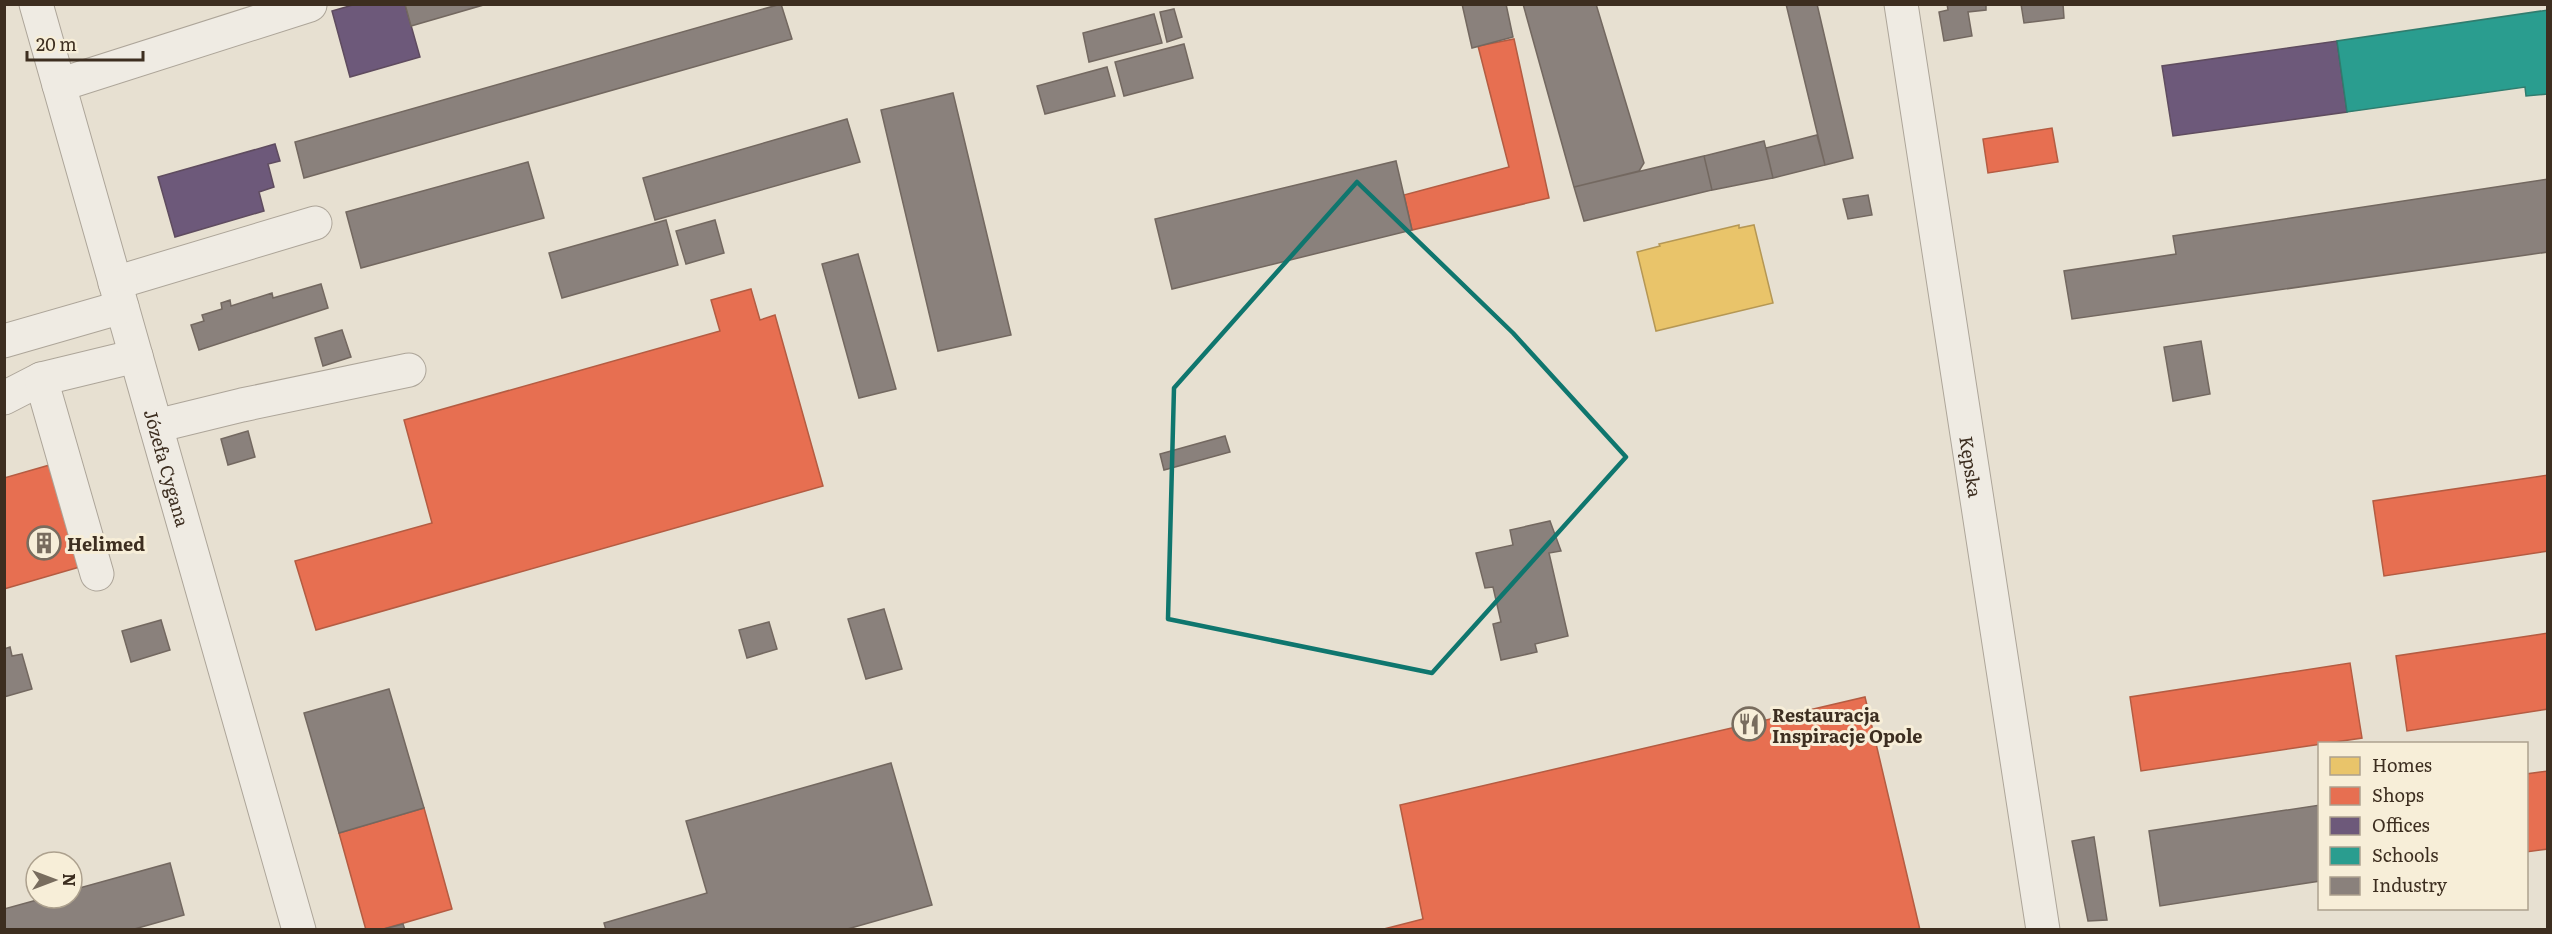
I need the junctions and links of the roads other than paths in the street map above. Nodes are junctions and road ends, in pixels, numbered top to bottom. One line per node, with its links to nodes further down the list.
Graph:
1 (36, 4): 4 (street, Józefa Cygana)
2 (1900, 4): 15 (street, Kępska)
3 (310, 5): 4 (street)
4 (59, 85): 6 (street, Józefa Cygana)
5 (315, 223): 6 (street)
6 (119, 295): 7 (street); 8 (street, Józefa Cygana)
7 (4, 341)
8 (136, 356): 10 (street); 12 (street, Józefa Cygana)
9 (410, 370): 12 (street)
10 (40, 379): 11 (street); 13 (street)
11 (4, 398)
12 (156, 426): 14 (street, Józefa Cygana)
13 (97, 574)
14 (299, 930)
15 (2043, 930)

